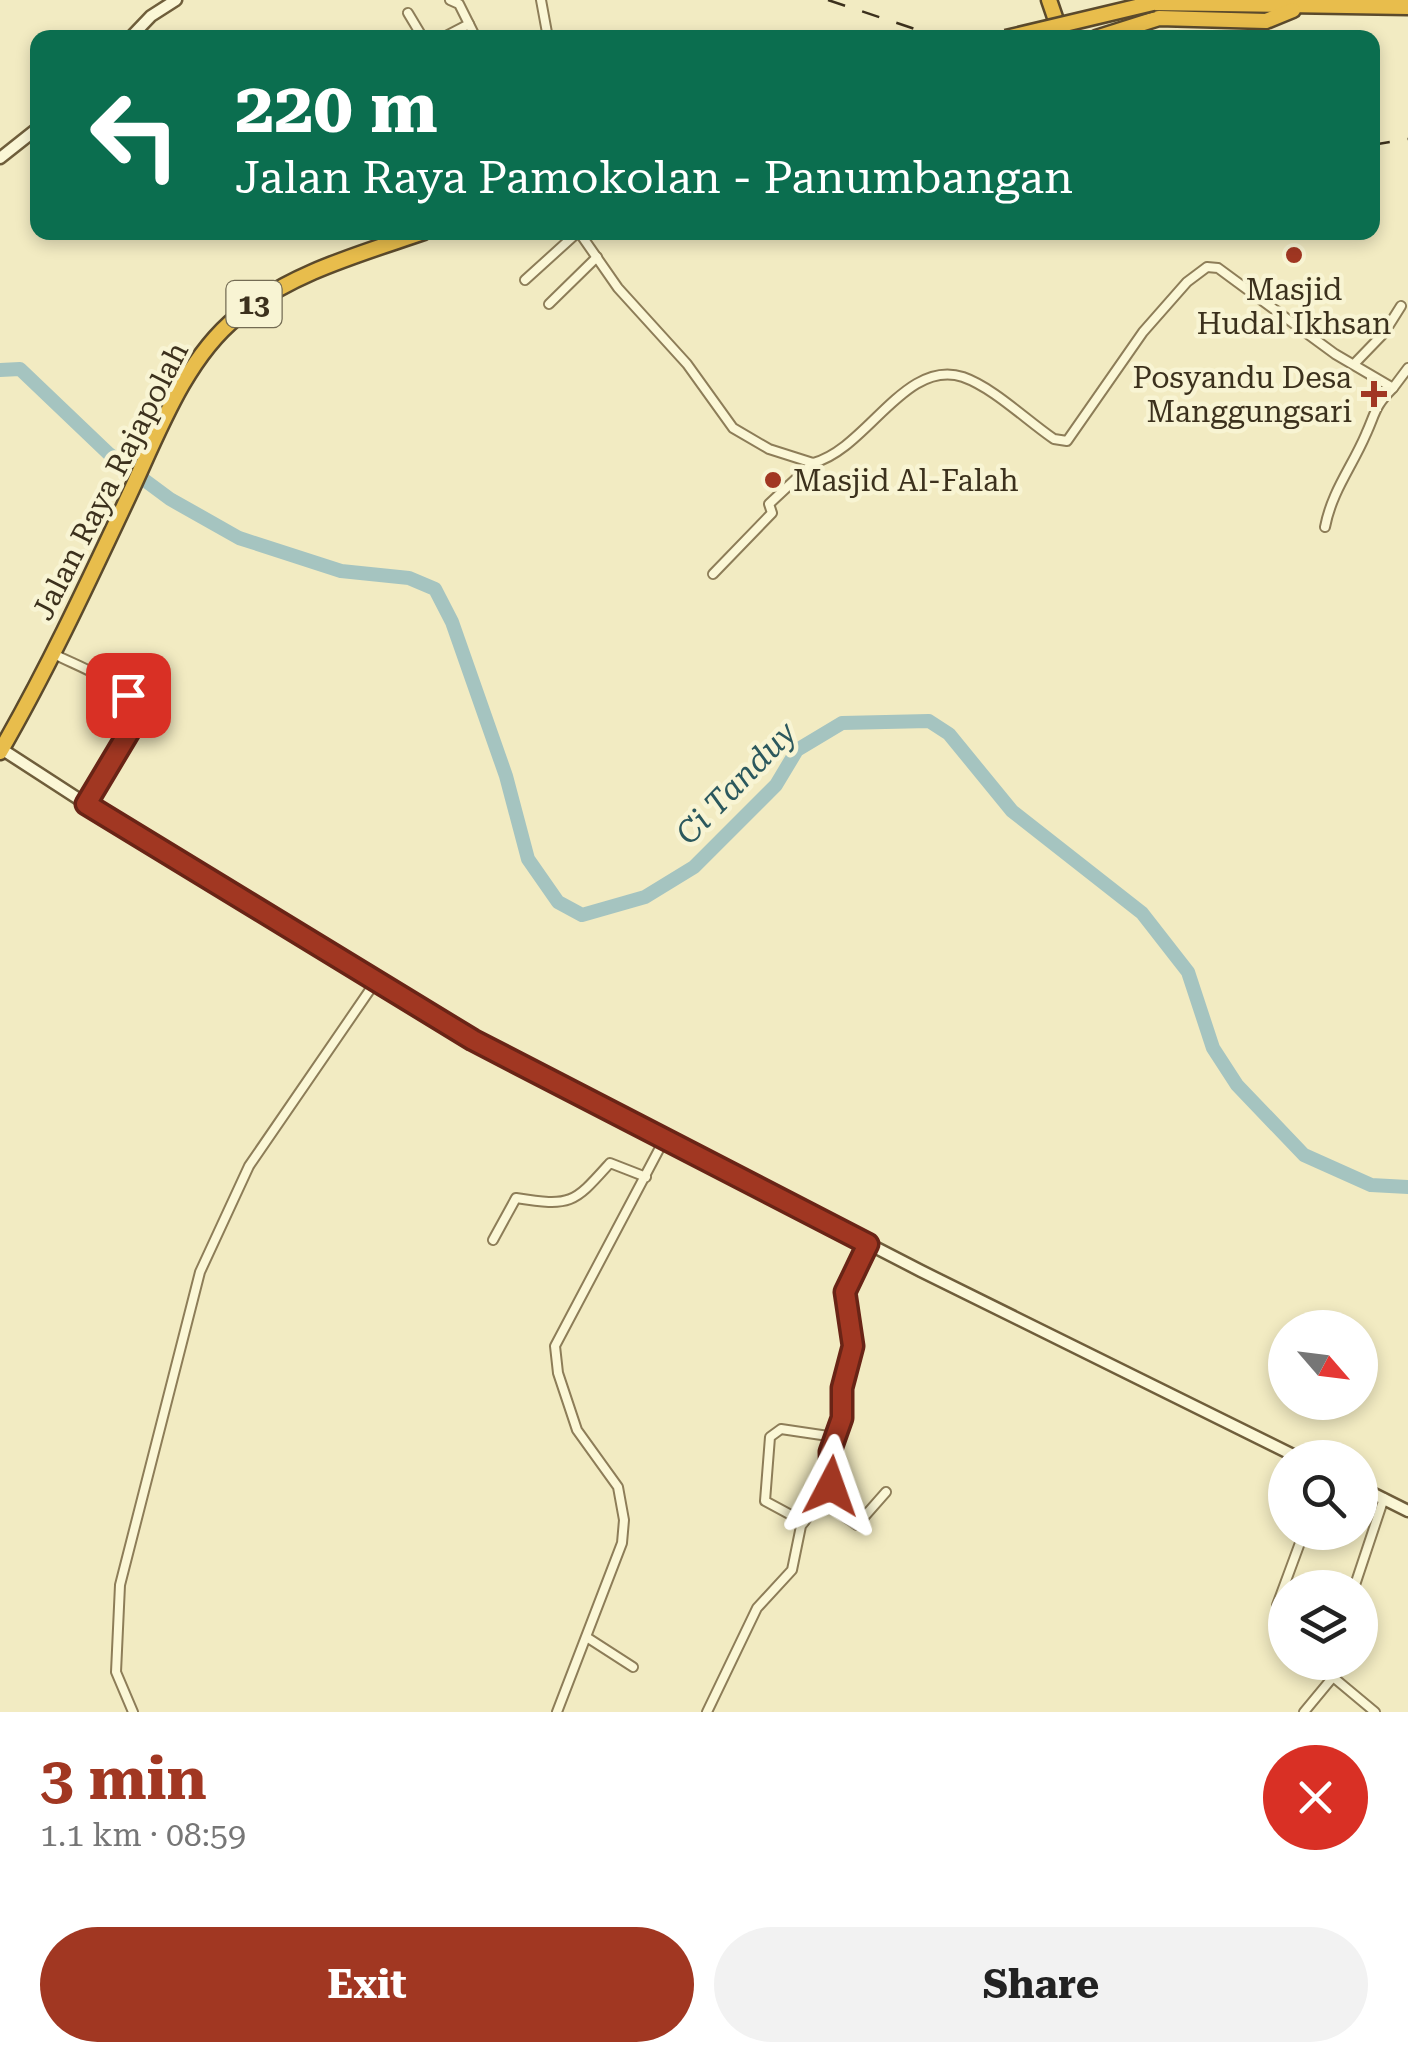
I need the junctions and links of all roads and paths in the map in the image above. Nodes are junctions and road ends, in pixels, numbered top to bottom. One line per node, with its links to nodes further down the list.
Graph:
1 (176, 0): 10 (main road)
2 (541, 0): 14 (street)
3 (1049, 0): 16 (highway)
4 (1264, 0): 7 (highway)
5 (459, 1): 9 (street)
6 (1408, 7): 7 (highway)
7 (1294, 8): 15 (highway, bridge); 17 (highway)
8 (408, 13): 11 (street)
9 (470, 24): 12 (street); 13 (street)
10 (138, 30)
11 (418, 30)
12 (458, 30)
13 (473, 30)
14 (547, 30)
15 (1040, 30)
16 (1061, 30)
17 (1115, 30)
18 (30, 134): 19 (main road)
19 (0, 158)
20 (380, 240): 34 (highway, Jalan Raya Rajapolah / 13)
21 (569, 240): 24 (street)
22 (584, 240): 23 (street)
23 (597, 257): 25 (street); 31 (street)
24 (525, 280)
25 (549, 304)
26 (1401, 306): 27 (street)
27 (1356, 362): 30 (street); 31 (street)
28 (1408, 368): 29 (street)
29 (1404, 379): 30 (street)
30 (1393, 388): 32 (street)
31 (812, 462): 33 (street)
32 (1324, 527)
33 (713, 574)
34 (54, 654): 35 (highway, Jalan Raya Rajapolah / 13); 36 (street)
35 (0, 750): 36 (main road)
36 (86, 804): 37 (main road)
37 (376, 981): 38 (main road); 55 (street)
38 (664, 1140): 39 (street); 41 (main road)
39 (646, 1177): 40 (street); 51 (street)
40 (493, 1240)
41 (868, 1244): 42 (street); 43 (main road)
42 (835, 1437): 47 (street); 49 (street)
43 (1268, 1443)
44 (886, 1492): 47 (street)
45 (1378, 1495): 46 (main road)
46 (1384, 1498): 48 (main road); 50 (street)
47 (822, 1501): 49 (street)
48 (1408, 1510)
49 (804, 1522): 57 (street)
50 (1360, 1570)
51 (588, 1638): 52 (street); 56 (street)
52 (633, 1667)
53 (1331, 1680): 58 (street)
54 (1337, 1680): 59 (street)
55 (134, 1712)
56 (557, 1712)
57 (707, 1712)
58 (1304, 1712)
59 (1375, 1712)

